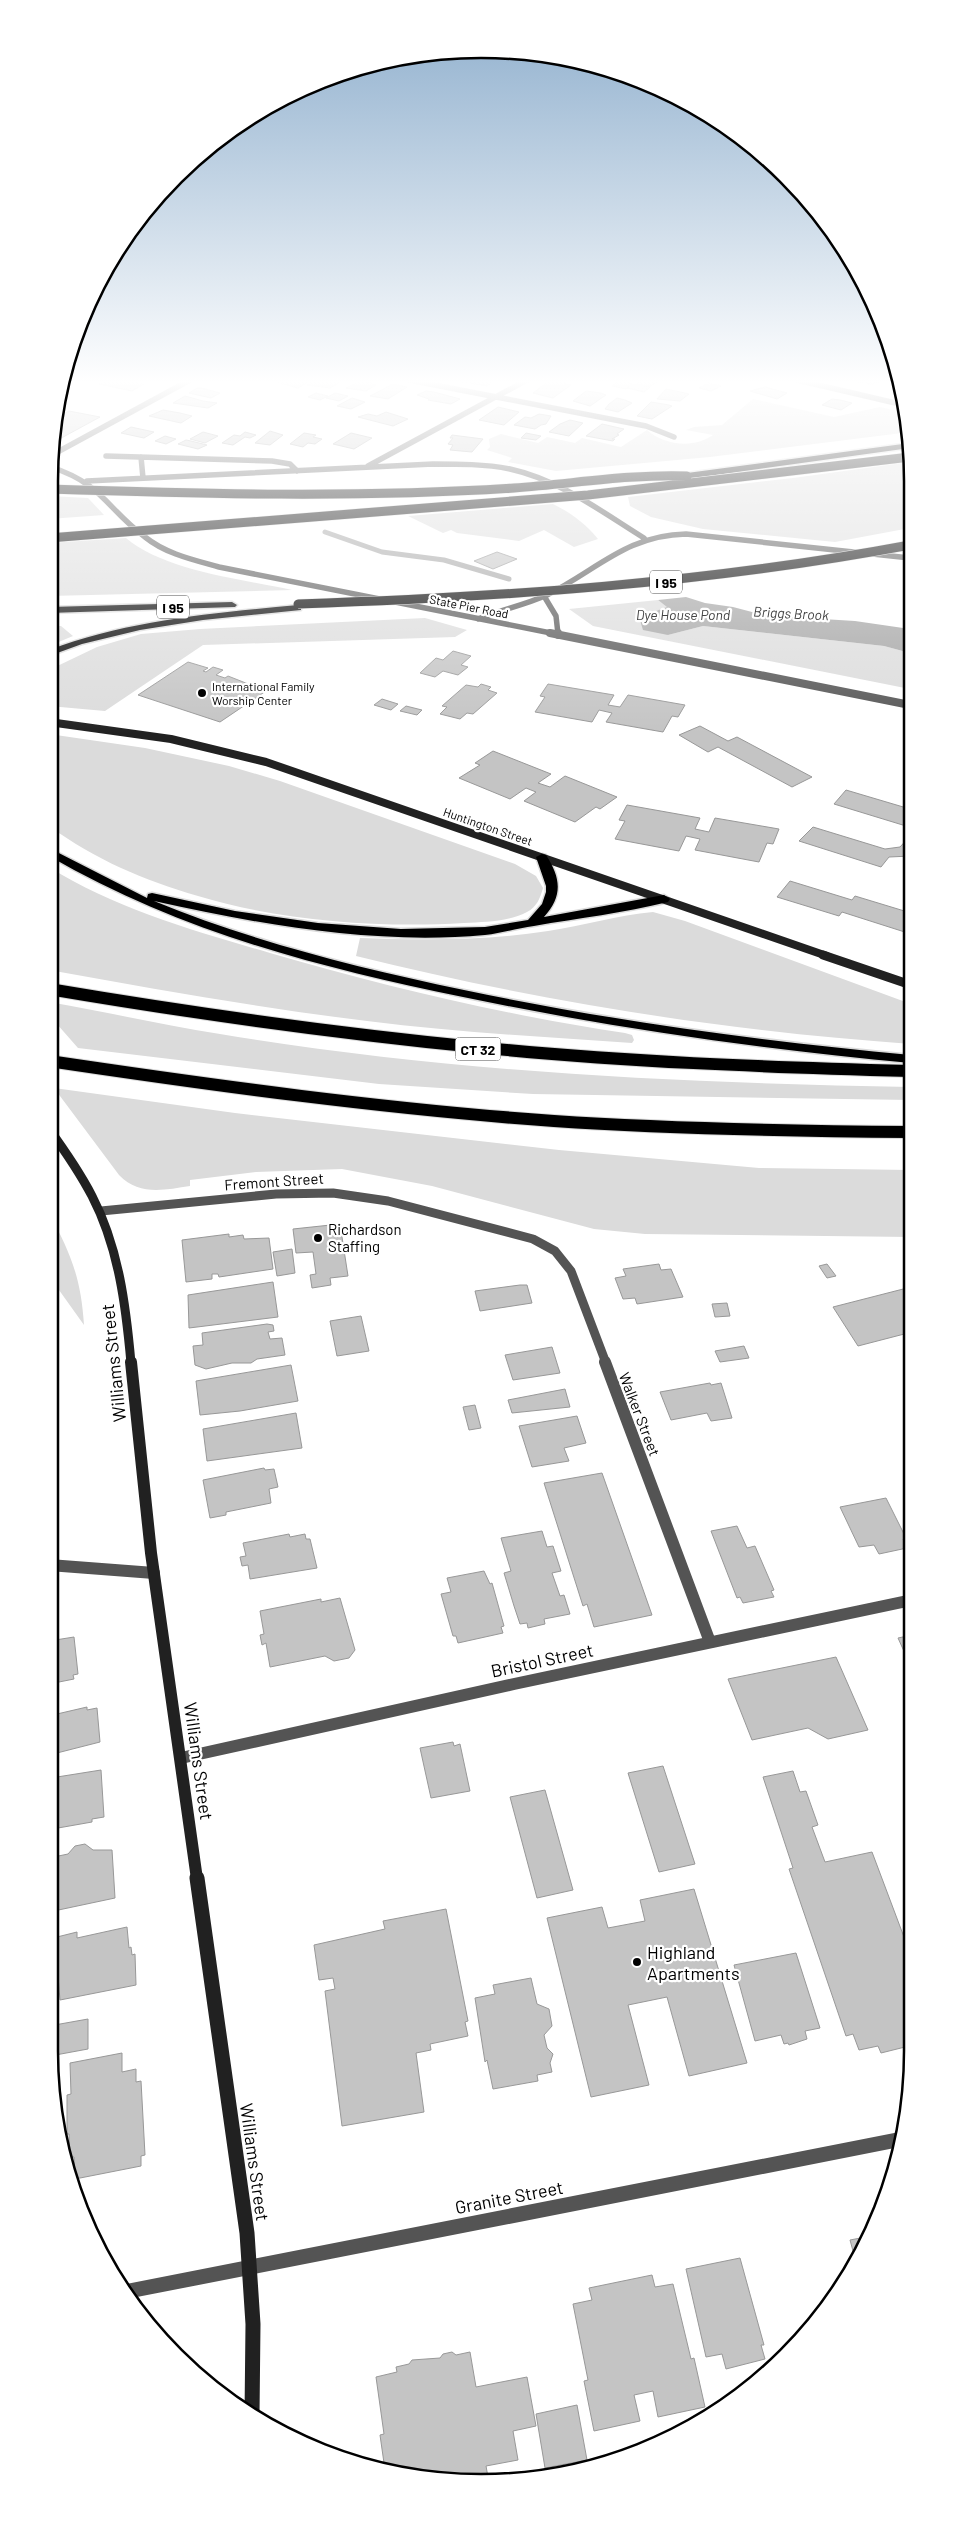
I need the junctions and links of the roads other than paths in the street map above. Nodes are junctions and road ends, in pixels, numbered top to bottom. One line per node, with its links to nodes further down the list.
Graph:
1 (107, 498): 13 (street, State Pier Road)
2 (453, 498): 5 (highway, bridge)
3 (558, 498): 6 (highway, bridge)
4 (577, 498): 7 (street)
5 (58, 528)
6 (58, 537)
7 (644, 538): 9 (street); 10 (street)
8 (904, 546): 11 (highway, I 95, bridge)
9 (904, 557)
10 (544, 596): 13 (street); 14 (street)
11 (298, 606): 12 (highway, I 95); 15 (highway)
12 (58, 610)
13 (478, 619): 14 (street, State Pier Road)
14 (558, 635): 16 (street, State Pier Road)
15 (58, 650)
16 (904, 704)
17 (58, 723): 19 (main road, Huntington Street)
18 (58, 856): 20 (highway)
19 (542, 857): 21 (main road, Huntington Street); 22 (highway)
20 (117, 888): 22 (highway); 25 (highway)
21 (664, 899): 22 (highway); 23 (main road, Huntington Street)
22 (532, 922)
23 (904, 983)
24 (58, 990): 27 (main road, CT 32)
25 (904, 1058)
26 (58, 1063): 28 (main road)
27 (904, 1071)
28 (904, 1132)
29 (58, 1142): 30 (main road, Williams Street)
30 (101, 1211): 31 (street, Fremont Street); 33 (main road, Williams Street)
31 (505, 1232): 35 (street, Walker Street)
32 (58, 1566): 33 (street)
33 (154, 1573): 36 (main road, Williams Street)
34 (904, 1602): 35 (street, Bristol Street)
35 (710, 1642): 36 (street, Bristol Street)
36 (181, 1758): 38 (main road, Williams Street)
37 (895, 2139): 38 (street, Granite Street)
38 (250, 2267): 39 (street, Granite Street); 40 (main road, Williams Street)
39 (132, 2290)
40 (252, 2407)

